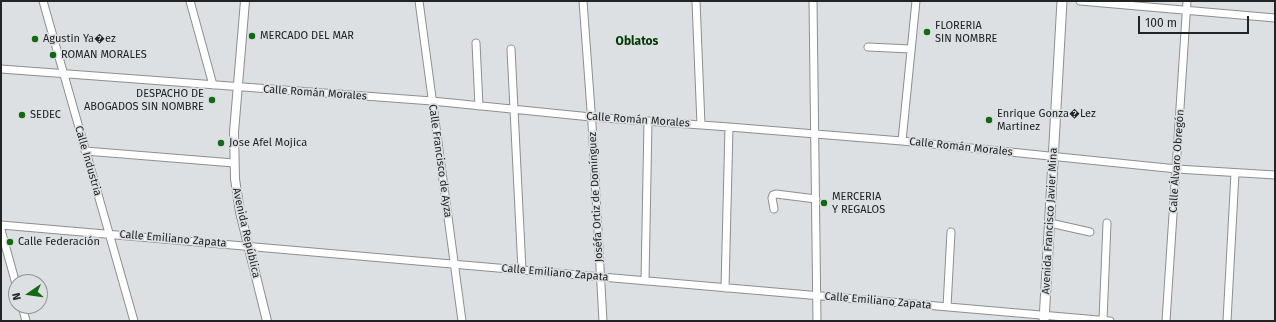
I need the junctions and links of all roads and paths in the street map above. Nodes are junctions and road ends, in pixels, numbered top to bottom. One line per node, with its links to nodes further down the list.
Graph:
1 (43, 1): 19 (street, Calle Industria)
2 (190, 1): 20 (street)
3 (245, 1): 21 (street, Avenida República)
4 (419, 1): 22 (street, Calle Francisco de Ayza)
5 (583, 1): 25 (street, Joséfa Ortiz de Domínguez)
6 (696, 1): 27 (street)
7 (813, 1): 29 (street)
8 (916, 1): 17 (street)
9 (1062, 1): 32 (main road, Avenida Francisco Javier Mina)
10 (1080, 1): 12 (street)
11 (1187, 1): 12 (street, Calle Álvaro Obregón)
12 (1187, 11): 13 (street); 34 (street, Calle Álvaro Obregón)
13 (1275, 18)
14 (476, 43): 23 (street)
15 (868, 47): 17 (street)
16 (512, 49): 24 (street)
17 (911, 49): 30 (street)
18 (1, 69): 19 (street, Calle Román Morales)
19 (63, 74): 20 (street, Calle Román Morales); 31 (street, Calle Industria)
20 (213, 86): 21 (street, Calle Román Morales)
21 (237, 87): 22 (street, Calle Román Morales); 33 (street, Avenida República)
22 (432, 102): 23 (street, Calle Román Morales); 47 (street, Calle Francisco de Ayza)
23 (479, 106): 24 (street, Calle Román Morales)
24 (514, 110): 25 (street, Calle Román Morales); 48 (street)
25 (591, 117): 26 (street, Calle Román Morales); 50 (street, Joséfa Ortiz de Domínguez)
26 (648, 121): 27 (street, Calle Román Morales); 51 (street)
27 (701, 125): 28 (street, Calle Román Morales)
28 (729, 127): 29 (street, Calle Román Morales); 52 (street)
29 (815, 134): 30 (street, Calle Román Morales); 37 (street)
30 (902, 141): 32 (street, Calle Román Morales)
31 (85, 151): 33 (street); 45 (street, Calle Industria)
32 (1054, 156): 34 (street, Calle Román Morales); 39 (main road, Avenida Francisco Javier Mina)
33 (234, 163): 46 (street, Avenida República)
34 (1177, 169): 35 (street, Calle Román Morales); 62 (street, Calle Álvaro Obregón)
35 (1236, 173): 36 (street, Calle Román Morales); 63 (street)
36 (1275, 175)
37 (816, 199): 38 (street); 53 (street)
38 (774, 209)
39 (1050, 222): 44 (street); 55 (main road, Avenida Francisco Javier Mina)
40 (1107, 222): 61 (street)
41 (1, 225): 45 (street, Calle Emiliano Zapata)
42 (1, 230): 49 (street)
43 (951, 232): 54 (street)
44 (1090, 232)
45 (109, 233): 46 (street, Calle Emiliano Zapata); 56 (street, Calle Industria)
46 (248, 246): 47 (street, Calle Emiliano Zapata); 57 (street, Avenida República)
47 (454, 264): 48 (street, Calle Emiliano Zapata); 58 (street, Calle Francisco de Ayza)
48 (522, 270): 50 (street, Calle Emiliano Zapata)
49 (13, 274)
50 (600, 277): 51 (street, Calle Emiliano Zapata); 59 (street, Joséfa Ortiz de Domínguez)
51 (645, 281): 52 (street, Calle Emiliano Zapata)
52 (726, 288): 53 (street, Calle Emiliano Zapata)
53 (817, 296): 54 (street, Calle Emiliano Zapata); 60 (street)
54 (947, 307): 55 (street, Calle Emiliano Zapata)
55 (1044, 318): 61 (street, Calle Emiliano Zapata)
56 (134, 321)
57 (267, 321)
58 (462, 321)
59 (603, 321)
60 (817, 321)
61 (1106, 321)
62 (1166, 321)
63 (1227, 321)

